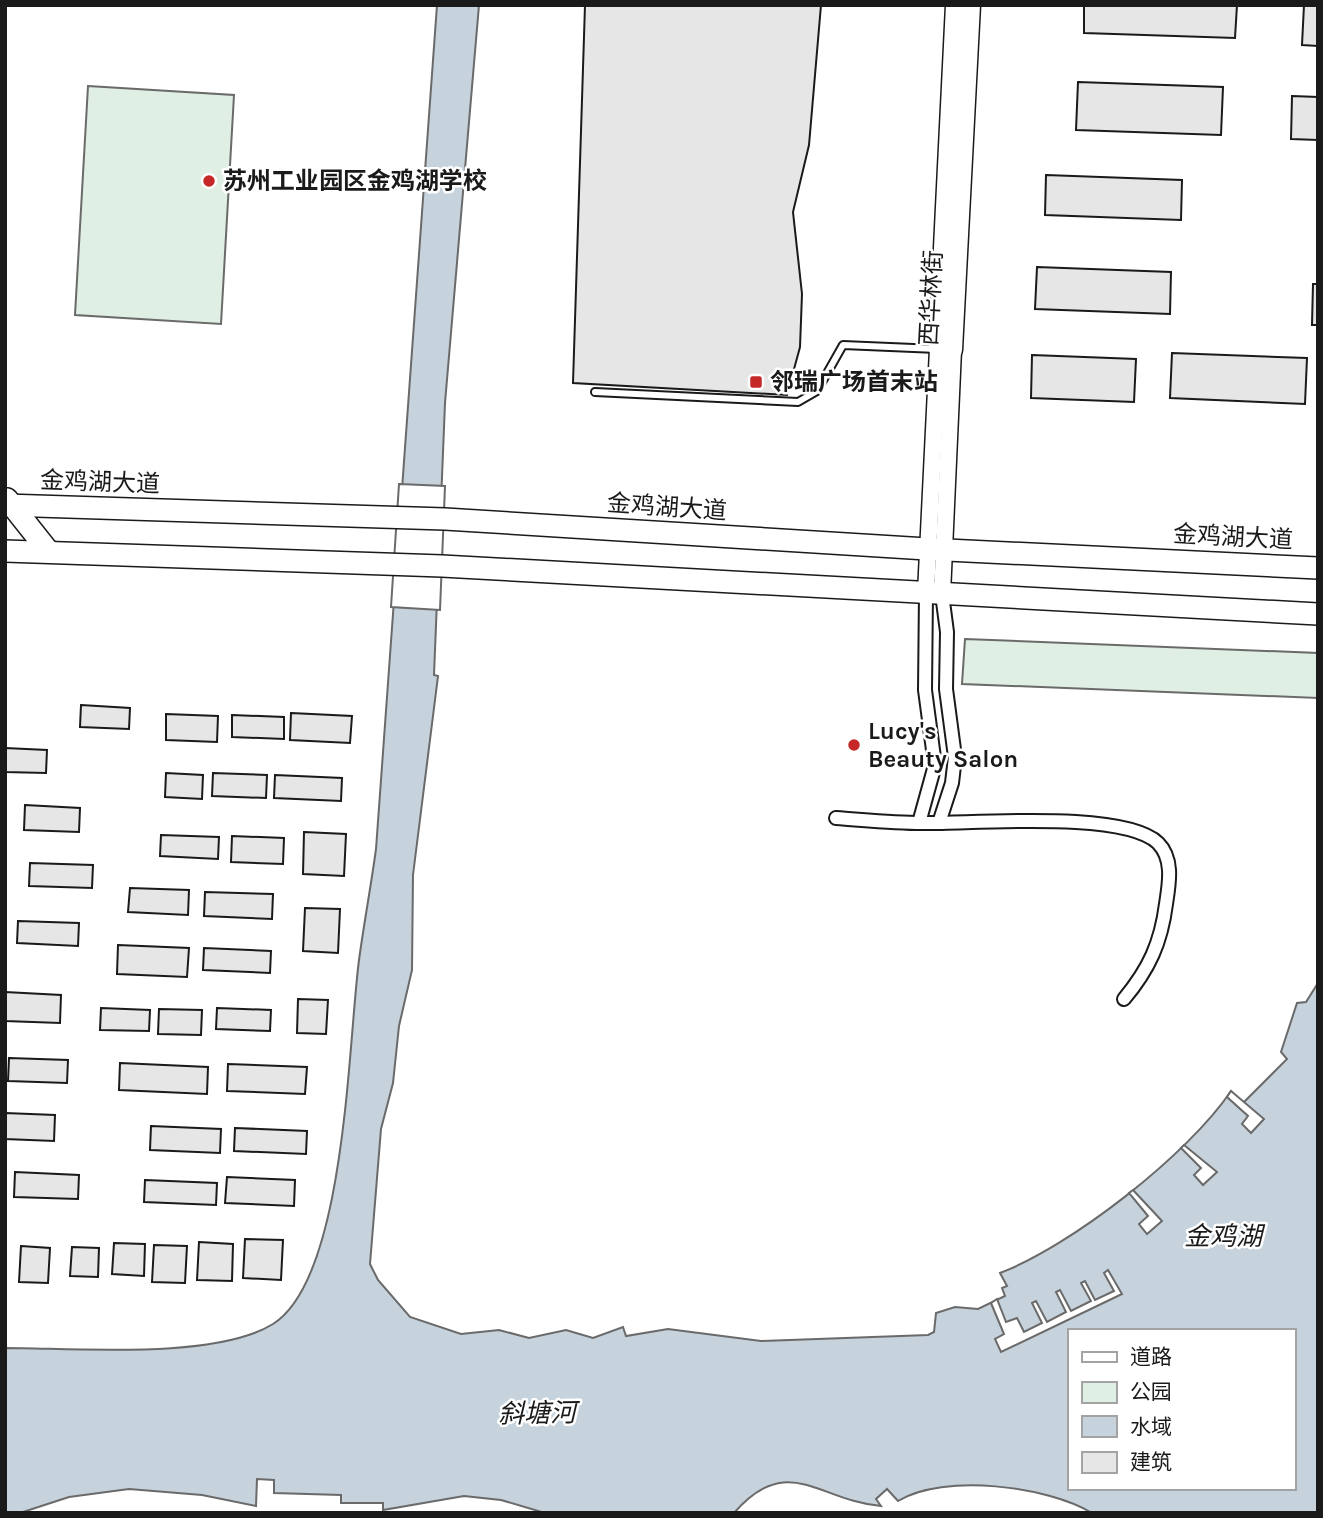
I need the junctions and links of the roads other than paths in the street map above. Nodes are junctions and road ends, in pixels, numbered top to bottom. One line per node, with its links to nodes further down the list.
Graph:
1 (956, 5): 3 (main road, 西华林街)
2 (971, 5): 3 (main road, 西华林街)
3 (945, 349): 4 (lane); 6 (street, 西华林街)
4 (595, 392)
5 (8, 503): 6 (main road, 金鸡湖大道); 8 (main road, 金鸡湖大道)
6 (935, 549): 9 (main road, 金鸡湖大道); 10 (street, 西华林街)
7 (5, 551): 8 (main road)
8 (49, 552): 10 (main road)
9 (1318, 568)
10 (934, 593): 11 (main road); 13 (street); 14 (street)
11 (1318, 614)
12 (836, 818): 13 (street)
13 (919, 823): 14 (street)
14 (939, 823): 15 (street)
15 (1124, 999)

